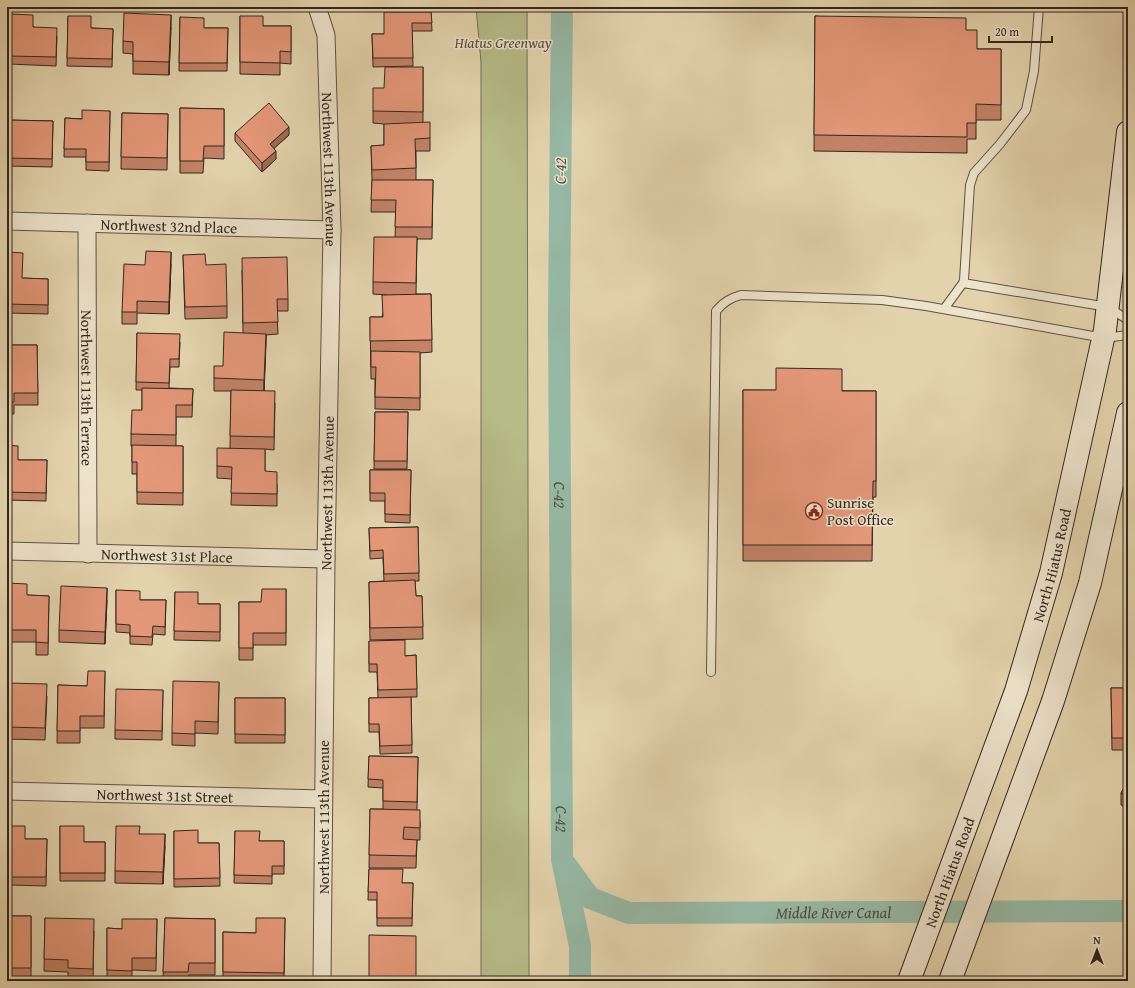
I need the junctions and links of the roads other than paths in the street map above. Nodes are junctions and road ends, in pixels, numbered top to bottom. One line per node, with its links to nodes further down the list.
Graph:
1 (317, 7): 6 (street, Northwest 113th Avenue)
2 (1039, 7): 7 (lane)
3 (1128, 132): 8 (main road, North Hiatus Road)
4 (7, 221): 5 (street, Northwest 32nd Place)
5 (87, 223): 6 (street, Northwest 32nd Place); 15 (street, Northwest 113th Terrace)
6 (332, 230): 16 (street, Northwest 113th Avenue)
7 (963, 283): 8 (lane); 9 (lane)
8 (1108, 307): 10 (lane); 12 (main road, North Hiatus Road)
9 (944, 309): 12 (lane); 17 (lane)
10 (1128, 320)
11 (1128, 335): 12 (lane)
12 (1104, 338): 21 (main road, North Hiatus Road)
13 (1128, 413): 22 (main road)
14 (7, 551): 15 (street, Northwest 31st Place)
15 (88, 554): 16 (street, Northwest 31st Place)
16 (326, 559): 19 (street, Northwest 113th Avenue)
17 (711, 672)
18 (7, 791): 19 (street, Northwest 31st Street)
19 (323, 799): 20 (street, Northwest 113th Avenue)
20 (322, 981)
21 (909, 981)
22 (950, 981)

